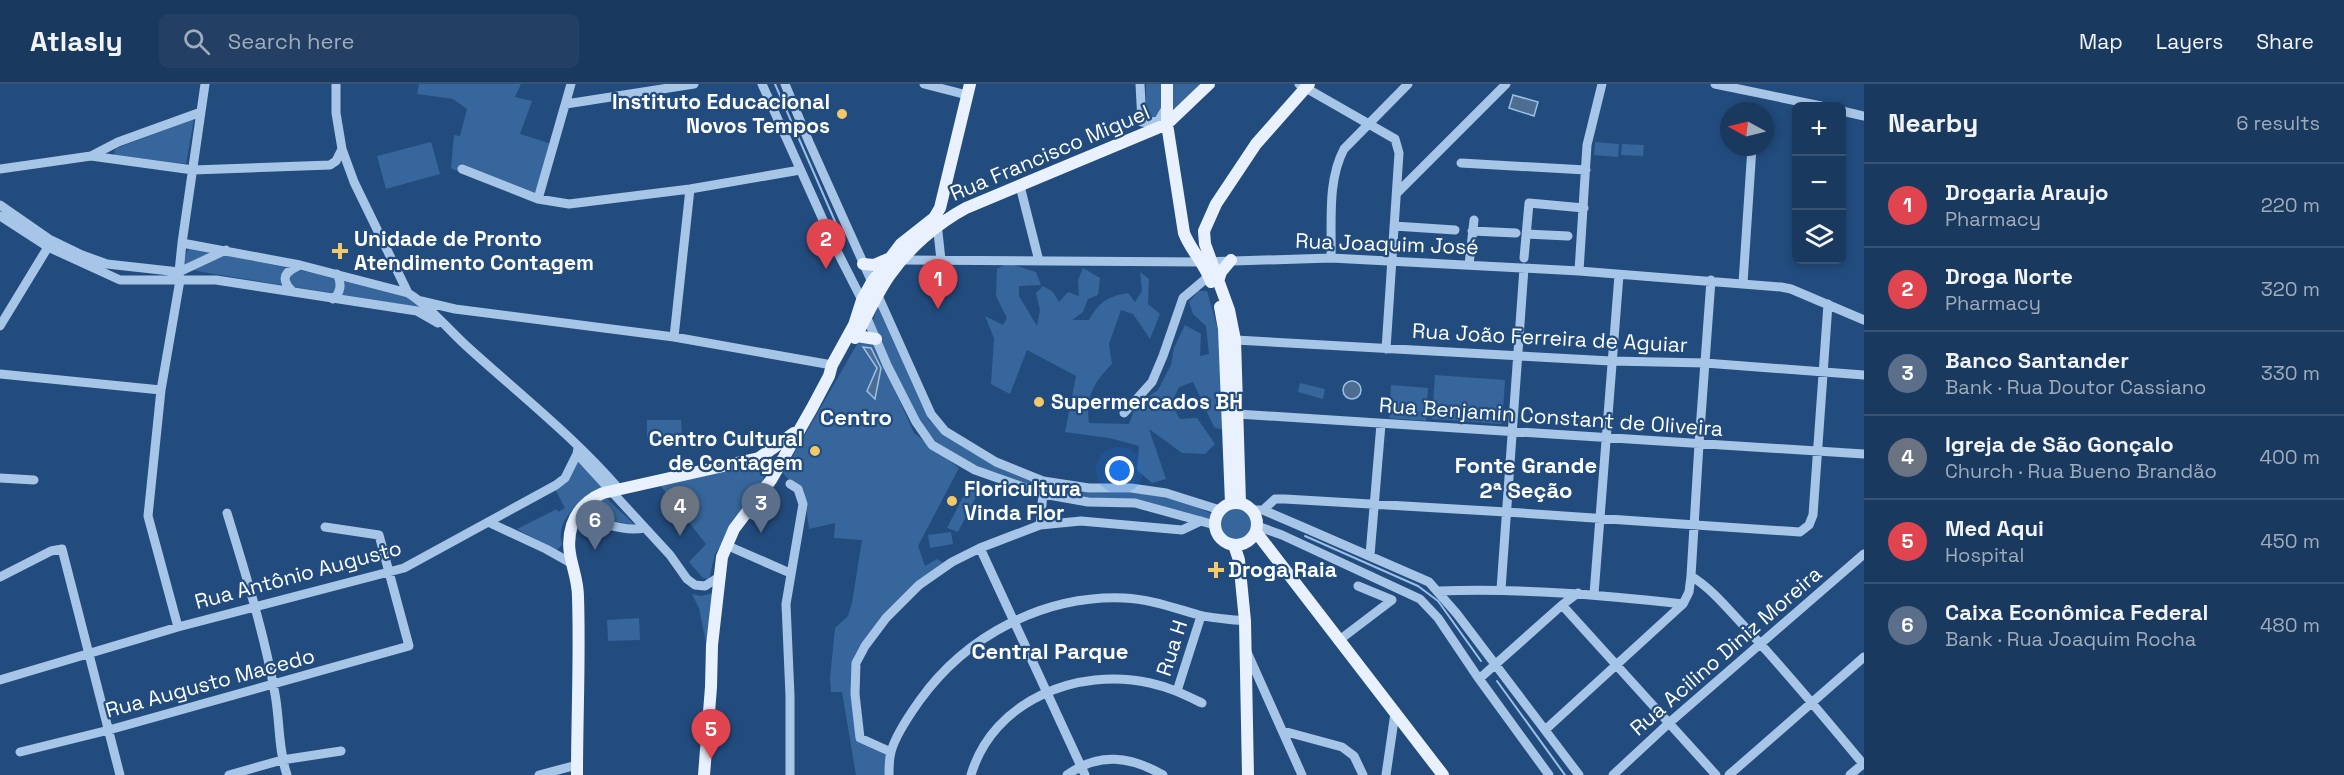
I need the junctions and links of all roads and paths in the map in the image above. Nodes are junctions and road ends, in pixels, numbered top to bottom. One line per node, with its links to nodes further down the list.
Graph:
1 (205, 84): 22 (street)
2 (333, 84): 29 (street)
3 (571, 84): 20 (street)
4 (694, 84): 16 (street)
5 (762, 84): 37 (street)
6 (785, 84): 69 (street)
7 (924, 84): 18 (street)
8 (1140, 84): 27 (street)
9 (1167, 84): 21 (main road)
10 (1209, 84): 26 (main road)
11 (1408, 84): 25 (street)
12 (1506, 84): 41 (street)
13 (1602, 84): 38 (street)
14 (1715, 84): 17 (street)
15 (1304, 85): 25 (street); 52 (main road)
16 (667, 86): 20 (street)
17 (1741, 86): 19 (street)
18 (969, 90): 42 (main road)
19 (1805, 102)
20 (566, 104): 43 (street)
21 (1166, 108): 26 (main road); 27 (street)
22 (201, 112): 28 (street); 36 (street)
23 (1846, 112): 24 (street)
24 (1864, 116)
25 (1369, 123): 41 (street); 60 (street)
26 (1167, 124): 27 (main road, Rua Francisco Miguel); 54 (main road)
27 (1142, 128): 39 (main road, Rua Francisco Miguel)
28 (118, 142): 30 (street); 32 (street)
29 (342, 149): 36 (street); 81 (street)
30 (91, 156): 32 (street); 34 (street)
31 (1751, 156): 79 (street)
32 (110, 159): 36 (street)
33 (1461, 163): 38 (street)
34 (0, 169)
35 (462, 169): 43 (street)
36 (193, 170): 57 (street)
37 (800, 170): 40 (street); 84 (street)
38 (1586, 170): 46 (street)
39 (1020, 186): 45 (main road, Rua Francisco Miguel); 65 (street)
40 (690, 189): 43 (street); 92 (street)
41 (1397, 193): 50 (street)
42 (944, 196): 45 (main road); 49 (main road)
43 (538, 199)
44 (0, 205): 75 (street)
45 (966, 208): 49 (main road, Rua Francisco Miguel)
46 (1584, 208): 55 (street); 72 (street)
47 (0, 216): 58 (street)
48 (1474, 220): 53 (street)
49 (937, 222): 61 (main road, Rua Francisco Miguel); 62 (main road, Rua Francisco Miguel); 63 (street)
50 (1394, 226): 51 (street); 67 (street)
51 (1455, 230)
52 (1204, 231): 54 (main road); 66 (main road)
53 (1472, 231): 55 (street); 71 (street)
54 (1184, 233): 66 (main road)
55 (1521, 234): 56 (street); 68 (street)
56 (1568, 236)
57 (182, 243): 59 (street); 75 (street)
58 (48, 247): 75 (street); 89 (street)
59 (228, 249): 70 (street); 75 (street)
60 (1331, 258): 64 (street, Rua Joaquim José); 67 (street, Rua Joaquim José)
61 (889, 259): 69 (main road); 78 (main road, Rua Francisco Miguel)
62 (902, 260): 63 (street, Rua Joaquim José); 82 (main road, Rua Francisco Miguel)
63 (941, 260): 65 (street, Rua Joaquim José)
64 (1231, 260): 66 (street, Rua Joaquim José); 76 (main road)
65 (1039, 261): 66 (street, Rua Joaquim José)
66 (1207, 261): 76 (main road)
67 (1391, 261): 71 (street, Rua Joaquim José); 95 (street)
68 (1524, 263): 71 (street, Rua Joaquim José); 72 (street, Rua Joaquim José); 96 (street)
69 (863, 264): 78 (street)
70 (300, 265): 73 (street); 80 (street)
71 (1470, 265)
72 (1579, 271): 74 (street, Rua Joaquim José)
73 (338, 274): 81 (street); 83 (street)
74 (1619, 274): 77 (street, Rua Joaquim José); 97 (street)
75 (180, 276): 80 (street); 103 (street)
76 (1214, 278): 94 (main road); 104 (street); 125 (main road)
77 (1711, 280): 79 (street, Rua Joaquim José); 98 (street)
78 (872, 282): 82 (street); 84 (main road, Rua Francisco Miguel)
79 (1743, 283): 86 (street, Rua Joaquim José)
80 (291, 291): 83 (street)
81 (408, 292): 85 (street)
82 (878, 297): 87 (main road, Rua Francisco Miguel); 111 (street)
83 (333, 299): 90 (street)
84 (862, 300): 87 (street); 99 (main road, Rua Francisco Miguel)
85 (421, 301): 90 (street); 92 (street)
86 (1828, 304): 88 (street, Rua Joaquim José); 100 (street)
87 (867, 318): 91 (main road, Rua Francisco Miguel); 93 (street)
88 (1864, 320)
89 (0, 326)
90 (445, 327): 112 (street)
91 (856, 336): 93 (main road); 99 (main road, Rua Francisco Miguel)
92 (674, 337): 99 (street)
93 (876, 339): 117 (street)
94 (1235, 340): 95 (street, Rua João Ferreira de Aguiar); 105 (main road)
95 (1386, 349): 96 (street, Rua João Ferreira de Aguiar)
96 (1517, 354): 97 (street, Rua João Ferreira de Aguiar); 108 (street)
97 (1611, 361): 98 (street, Rua João Ferreira de Aguiar); 109 (street)
98 (1705, 363): 100 (street, Rua João Ferreira de Aguiar); 110 (street)
99 (830, 371): 107 (main road)
100 (1823, 372): 102 (street, Rua João Ferreira de Aguiar); 113 (street)
101 (0, 374): 103 (street)
102 (1864, 375)
103 (161, 390): 162 (street)
104 (1124, 413)
105 (1237, 414): 106 (street, Rua Benjamin Constant de Oliveira); 125 (main road)
106 (1382, 424): 108 (street, Rua Benjamin Constant de Oliveira); 126 (street)
107 (800, 429): 116 (main road); 121 (main road)
108 (1512, 432): 109 (street, Rua Benjamin Constant de Oliveira); 130 (street)
109 (1606, 437): 110 (street, Rua Benjamin Constant de Oliveira); 132 (street)
110 (1698, 444): 113 (street, Rua Benjamin Constant de Oliveira); 137 (street)
111 (973, 448): 115 (street); 117 (street)
112 (578, 450): 123 (street); 134 (street, Rua Antônio Augusto)
113 (1819, 452): 114 (street, Rua Benjamin Constant de Oliveira); 137 (street)
114 (1864, 454)
115 (991, 458): 118 (street); 127 (street)
116 (759, 459): 121 (main road); 123 (main road)
117 (966, 465): 118 (street)
118 (986, 474): 124 (street)
119 (0, 478): 120 (street)
120 (34, 480)
121 (771, 480): 141 (main road)
122 (790, 484): 147 (street)
123 (616, 490): 129 (main road); 139 (street)
124 (1043, 494): 133 (street); 135 (street)
125 (1236, 503): 127 (main road); 128 (main road)
126 (1374, 503): 128 (street); 130 (street); 145 (street)
127 (1220, 510): 136 (main road)
128 (1258, 510): 140 (main road); 145 (street)
129 (578, 512): 139 (street); 143 (main road)
130 (1506, 512): 132 (street); 152 (street)
131 (228, 513): 158 (street)
132 (1598, 518): 137 (street); 155 (street)
133 (1201, 521): 135 (street); 136 (street)
134 (488, 522): 143 (street); 146 (street, Rua Antônio Augusto)
135 (1040, 525): 142 (street)
136 (1215, 525): 140 (main road)
137 (1694, 526): 148 (street)
138 (325, 527): 146 (street)
139 (644, 528): 150 (street)
140 (1248, 538): 161 (main road); 163 (main road); 170 (street)
141 (726, 545): 147 (street); 150 (main road)
142 (980, 548): 160 (street); 184 (street)
143 (562, 552): 188 (main road)
144 (1864, 554): 164 (street, Rua Acilino Diniz Moreira)
145 (1370, 555): 153 (street)
146 (387, 573): 158 (street, Rua Antônio Augusto); 172 (street, Rua Augusto Macedo)
147 (790, 573): 195 (street)
148 (1692, 576): 156 (street); 164 (street)
149 (0, 577): 166 (street)
150 (719, 577): 194 (main road)
151 (1358, 586): 163 (street)
152 (1501, 589): 153 (street); 154 (street)
153 (1439, 591): 168 (street)
154 (1578, 593): 155 (street); 157 (street)
155 (1594, 594): 156 (street)
156 (1683, 604): 169 (street)
157 (1562, 605): 168 (street); 169 (street)
158 (255, 607): 162 (street, Rua Antônio Augusto); 172 (street)
159 (1202, 615): 160 (street); 161 (street); 173 (street, Rua H)
160 (1014, 621): 174 (street); 184 (street)
161 (1245, 621): 165 (main road)
162 (178, 627): 166 (street, Rua Antônio Augusto)
163 (1338, 641): 177 (main road)
164 (1761, 644): 175 (street); 178 (street, Rua Acilino Diniz Moreira)
165 (1246, 650): 181 (street); 201 (main road)
166 (89, 652): 171 (street, Rua Antônio Augusto); 179 (street)
167 (1864, 657): 175 (street)
168 (1495, 664): 170 (street); 180 (street)
169 (1615, 664): 178 (street); 180 (street)
170 (1479, 679): 205 (street)
171 (0, 680)
172 (273, 685): 179 (street, Rua Augusto Macedo); 185 (street)
173 (1177, 691): 174 (street); 176 (street)
174 (1046, 692): 187 (street); 197 (street)
175 (1812, 701): 186 (street); 209 (street)
176 (1202, 703)
177 (1395, 713): 189 (main road); 204 (street)
178 (1670, 723): 207 (street, Rua Acilino Diniz Moreira); 208 (street)
179 (109, 730): 182 (street, Rua Augusto Macedo); 190 (street)
180 (1545, 730): 206 (street)
181 (1283, 731): 202 (street); 203 (street)
182 (20, 752)
183 (341, 752): 185 (street)
184 (891, 752): 196 (street)
185 (282, 760): 191 (street); 192 (street)
186 (1864, 764): 210 (street)
187 (1081, 765): 198 (street); 199 (street); 200 (street)
188 (577, 770): 193 (street)
189 (1439, 772)
190 (120, 775)
191 (229, 775)
192 (287, 775)
193 (539, 775)
194 (704, 775)
195 (790, 775)
196 (889, 775)
197 (970, 775)
198 (1067, 775)
199 (1085, 775)
200 (1163, 775)
201 (1248, 775)
202 (1302, 775)
203 (1363, 775)
204 (1386, 775)
205 (1549, 775)
206 (1579, 775)
207 (1613, 775)
208 (1716, 775)
209 (1729, 775)
210 (1850, 775)

